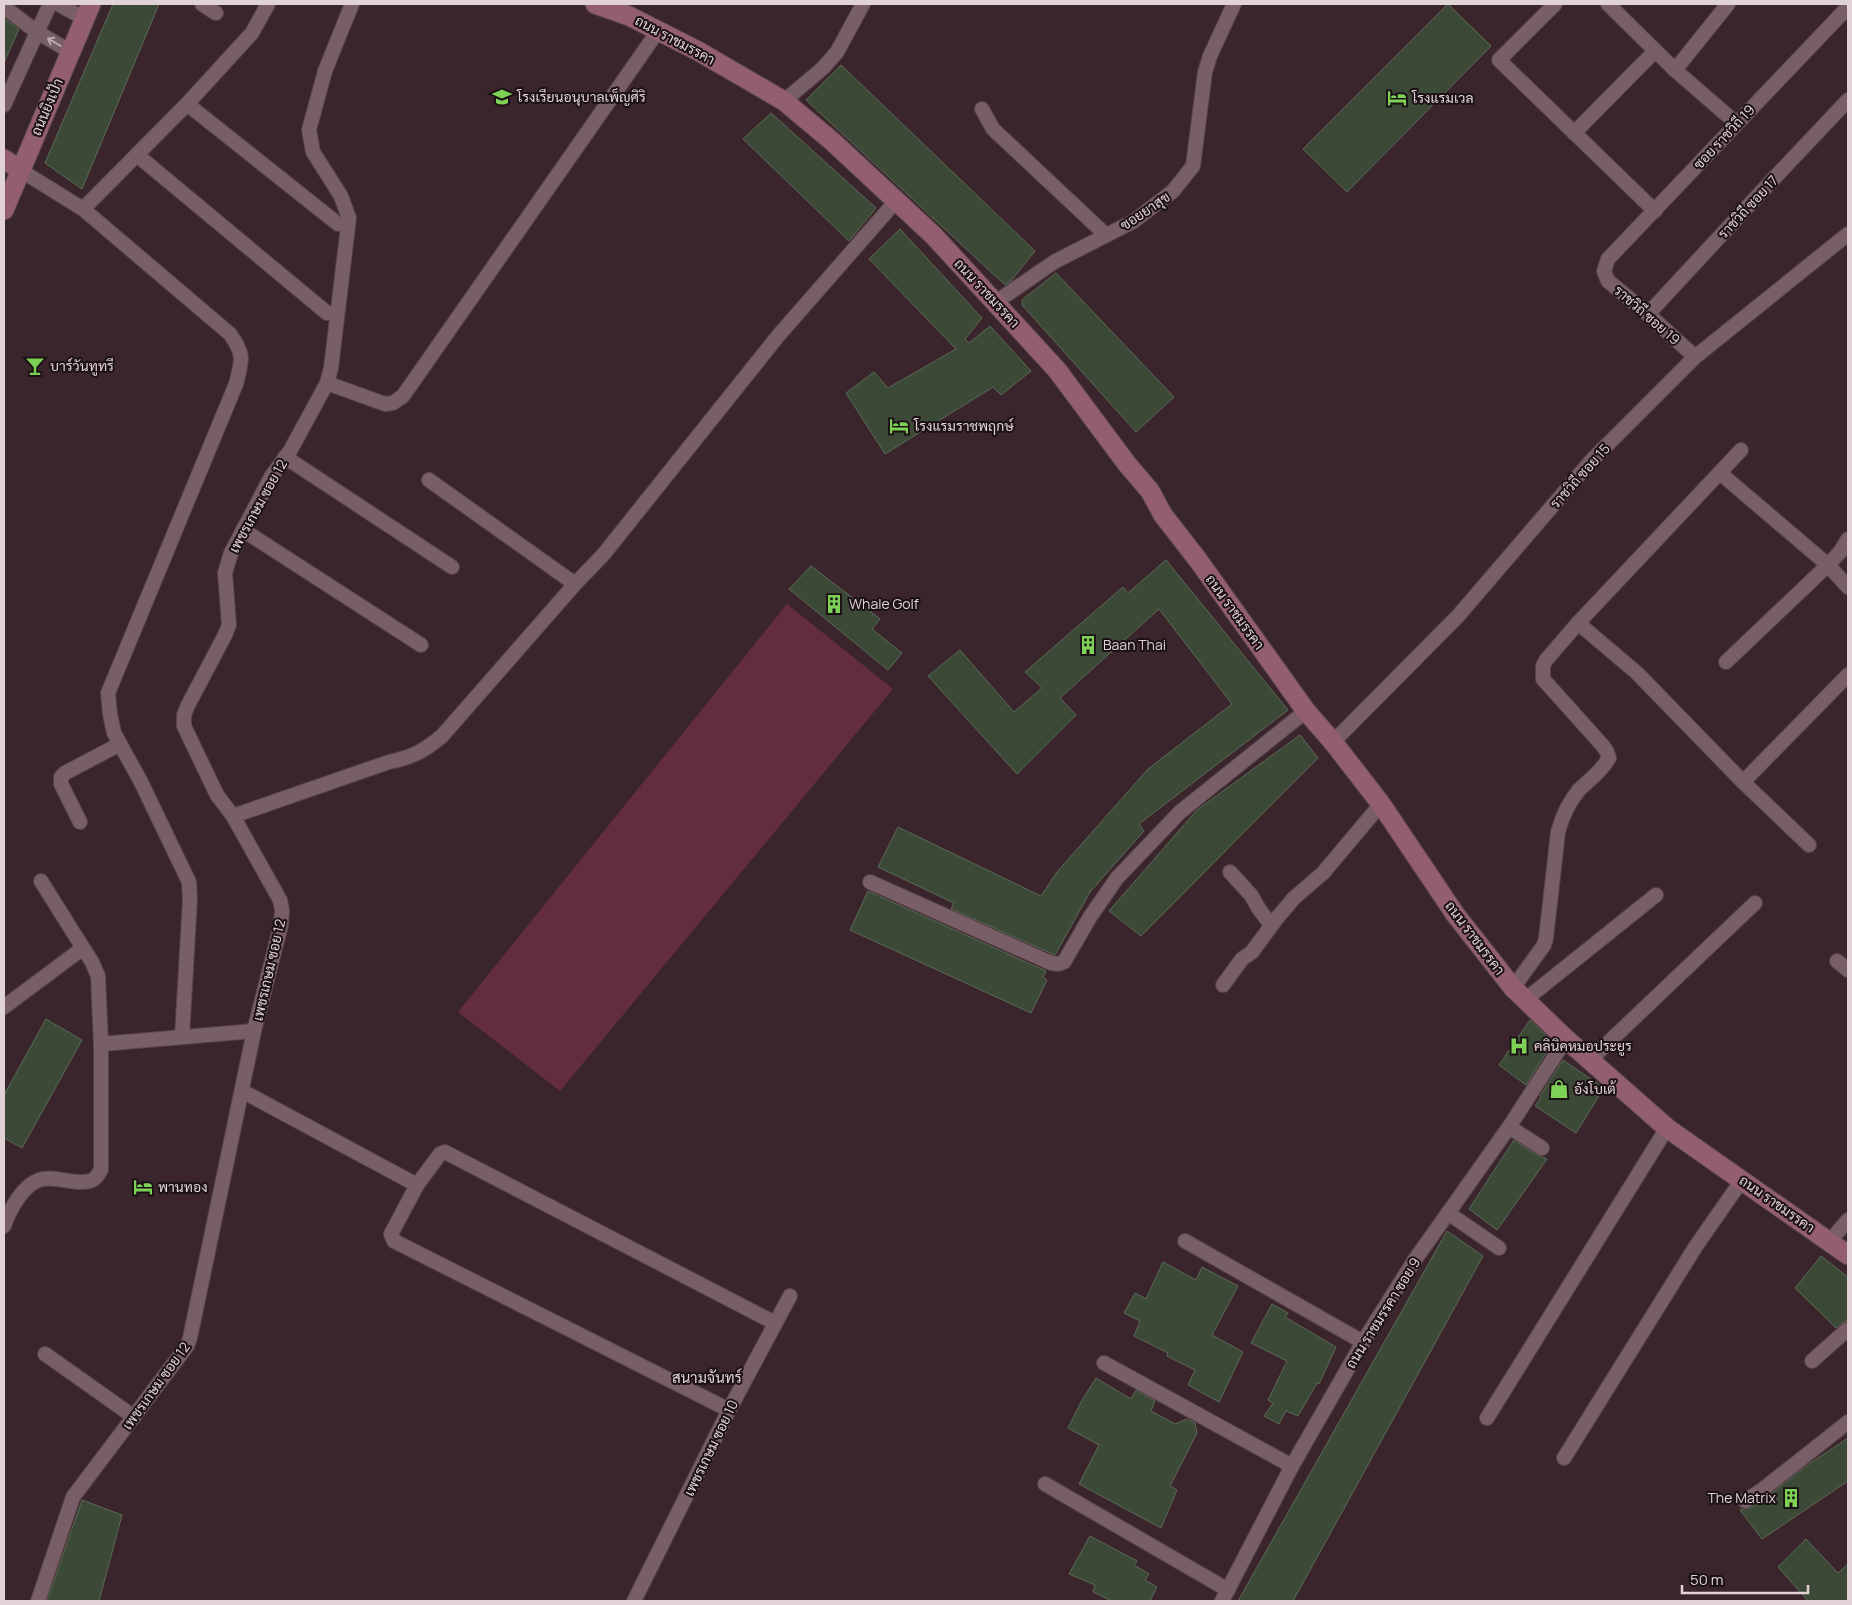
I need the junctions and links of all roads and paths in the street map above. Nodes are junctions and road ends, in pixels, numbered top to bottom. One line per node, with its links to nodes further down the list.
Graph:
1 (50, 4): 17 (street)
2 (58, 4): 14 (street)
3 (202, 4): 15 (street)
4 (268, 4): 23 (street)
5 (352, 4): 41 (street, เพชรเกษม ซอย 12)
6 (596, 4): 16 (street, ถนน ราชมรรคา)
7 (862, 4): 22 (street)
8 (1234, 4): 37 (street, ซอยยาสุข)
9 (1555, 4): 27 (street)
10 (1608, 4): 18 (street)
11 (1728, 4): 20 (street)
12 (1848, 7): 26 (street, ซอย ราชวิถี 19)
13 (4, 8): 17 (street)
14 (88, 12): 19 (street, ถนนยิงเป้า)
15 (216, 13)
16 (658, 31): 22 (street, ถนน ราชมรรคา); 43 (street)
17 (37, 32): 19 (street, one-way to 17); 24 (street)
18 (1655, 50): 20 (street); 27 (street)
19 (71, 52): 30 (street, ถนนยิงเป้า)
20 (1675, 70): 26 (street)
21 (1848, 100): 40 (street, ราชวิถี ซอย 17)
22 (784, 101): 31 (street, ถนน ราชมรรคา)
23 (187, 104): 28 (street); 35 (street)
24 (4, 105)
25 (982, 109): 37 (street)
26 (1736, 123): 34 (street, ซอย ราชวิถี 19)
27 (1574, 133): 34 (street)
28 (137, 155): 32 (street); 41 (street)
29 (4, 159): 30 (street)
30 (20, 170): 32 (street); 33 (street, ถนนยิงเป้า)
31 (896, 201): 39 (street, ถนน ราชมรรคา); 52 (street)
32 (84, 209): 60 (street)
33 (4, 210)
34 (1655, 211): 38 (street, ซอย ราชวิถี 19)
35 (338, 224)
36 (1848, 234): 42 (street, ราชวิถี ซอย 15)
37 (1106, 235): 39 (street, ซอยยาสุข)
38 (1604, 270): 40 (street, ราชวิถี ซอย 19)
39 (996, 302): 58 (street, ถนน ราชมรรคา)
40 (1648, 314): 42 (street, ราชวิถี ซอย 19)
41 (331, 317): 43 (street, เพชรเกษม ซอย 12)
42 (1695, 356): 59 (street, ราชวิถี ซอย 15)
43 (327, 383): 45 (street, เพชรเกษม ซอย 12)
44 (1741, 450): 46 (street)
45 (285, 457): 48 (street, เพชรเกษม ซอย 12); 51 (street)
46 (1720, 473): 50 (street); 54 (street)
47 (429, 480): 52 (street)
48 (244, 530): 55 (street); 63 (street, เพชรเกษม ซอย 12)
49 (1848, 539): 50 (street)
50 (1828, 566): 53 (street); 56 (street)
51 (452, 567)
52 (575, 584): 63 (street)
53 (1848, 587)
54 (1578, 623): 61 (street); 74 (street)
55 (421, 645)
56 (1726, 662)
57 (1848, 675): 61 (street)
58 (1306, 711): 59 (street, ถนน ราชมรรคา); 68 (street)
59 (1333, 742): 62 (street, ถนน ราชมรรคา)
60 (120, 744): 64 (street); 77 (street)
61 (1743, 782): 65 (street)
62 (1381, 804): 71 (street); 74 (street, ถนน ราชมรรคา)
63 (233, 816): 76 (street, เพชรเกษม ซอย 12)
64 (80, 822)
65 (1809, 845)
66 (1230, 872): 71 (street)
67 (41, 881): 72 (street)
68 (870, 882)
69 (1656, 895): 74 (street)
70 (1755, 903): 80 (street)
71 (1271, 925): 73 (street)
72 (83, 948): 75 (street); 79 (street)
73 (1224, 985)
74 (1519, 994): 78 (street, ถนน ราชมรรคา)
75 (4, 1007)
76 (254, 1030): 77 (street); 81 (street, เพชรเกษม ซอย 12)
77 (182, 1037): 79 (street)
78 (1566, 1039): 80 (street, ถนน ราชมรรคา); 82 (street, ถนน ราชมรรคา ซอย 9)
79 (100, 1044): 89 (street)
80 (1591, 1059): 83 (street, ถนน ราชมรรคา)
81 (242, 1092): 86 (street); 102 (street, เพชรเกษม ซอย 12)
82 (1509, 1127): 84 (street); 87 (street, ถนน ราชมรรคา ซอย 9)
83 (1667, 1128): 85 (street, ถนน ราชมรรคา); 103 (street)
84 (1542, 1148)
85 (1742, 1180): 90 (street, ถนน ราชมรรคา); 105 (street)
86 (416, 1185): 95 (street); 101 (street)
87 (1448, 1213): 92 (street); 97 (street, ถนน ราชมรรคา ซอย 9)
88 (1848, 1220): 90 (street)
89 (4, 1226)
90 (1830, 1240): 93 (street, ถนน ราชมรรคา)
91 (1185, 1241): 97 (street)
92 (1498, 1248)
93 (1848, 1255)
94 (790, 1296): 95 (street, เพชรเกษม ซอย 10)
95 (775, 1322): 101 (street, เพชรเกษม ซอย 10)
96 (1848, 1329): 99 (street)
97 (1363, 1342): 106 (street, ถนน ราชมรรคา ซอย 9)
98 (45, 1354): 102 (street)
99 (1812, 1361)
100 (1104, 1363): 106 (street)
101 (729, 1410): 111 (street, เพชรเกษม ซอย 10)
102 (134, 1417): 110 (street, เพชรเกษม ซอย 12)
103 (1487, 1418)
104 (1848, 1422): 108 (street)
105 (1564, 1458)
106 (1292, 1466): 109 (street, ถนน ราชมรรคา ซอย 9)
107 (1045, 1484): 109 (street)
108 (1744, 1501)
109 (1225, 1596)
110 (38, 1601)
111 (634, 1601)

